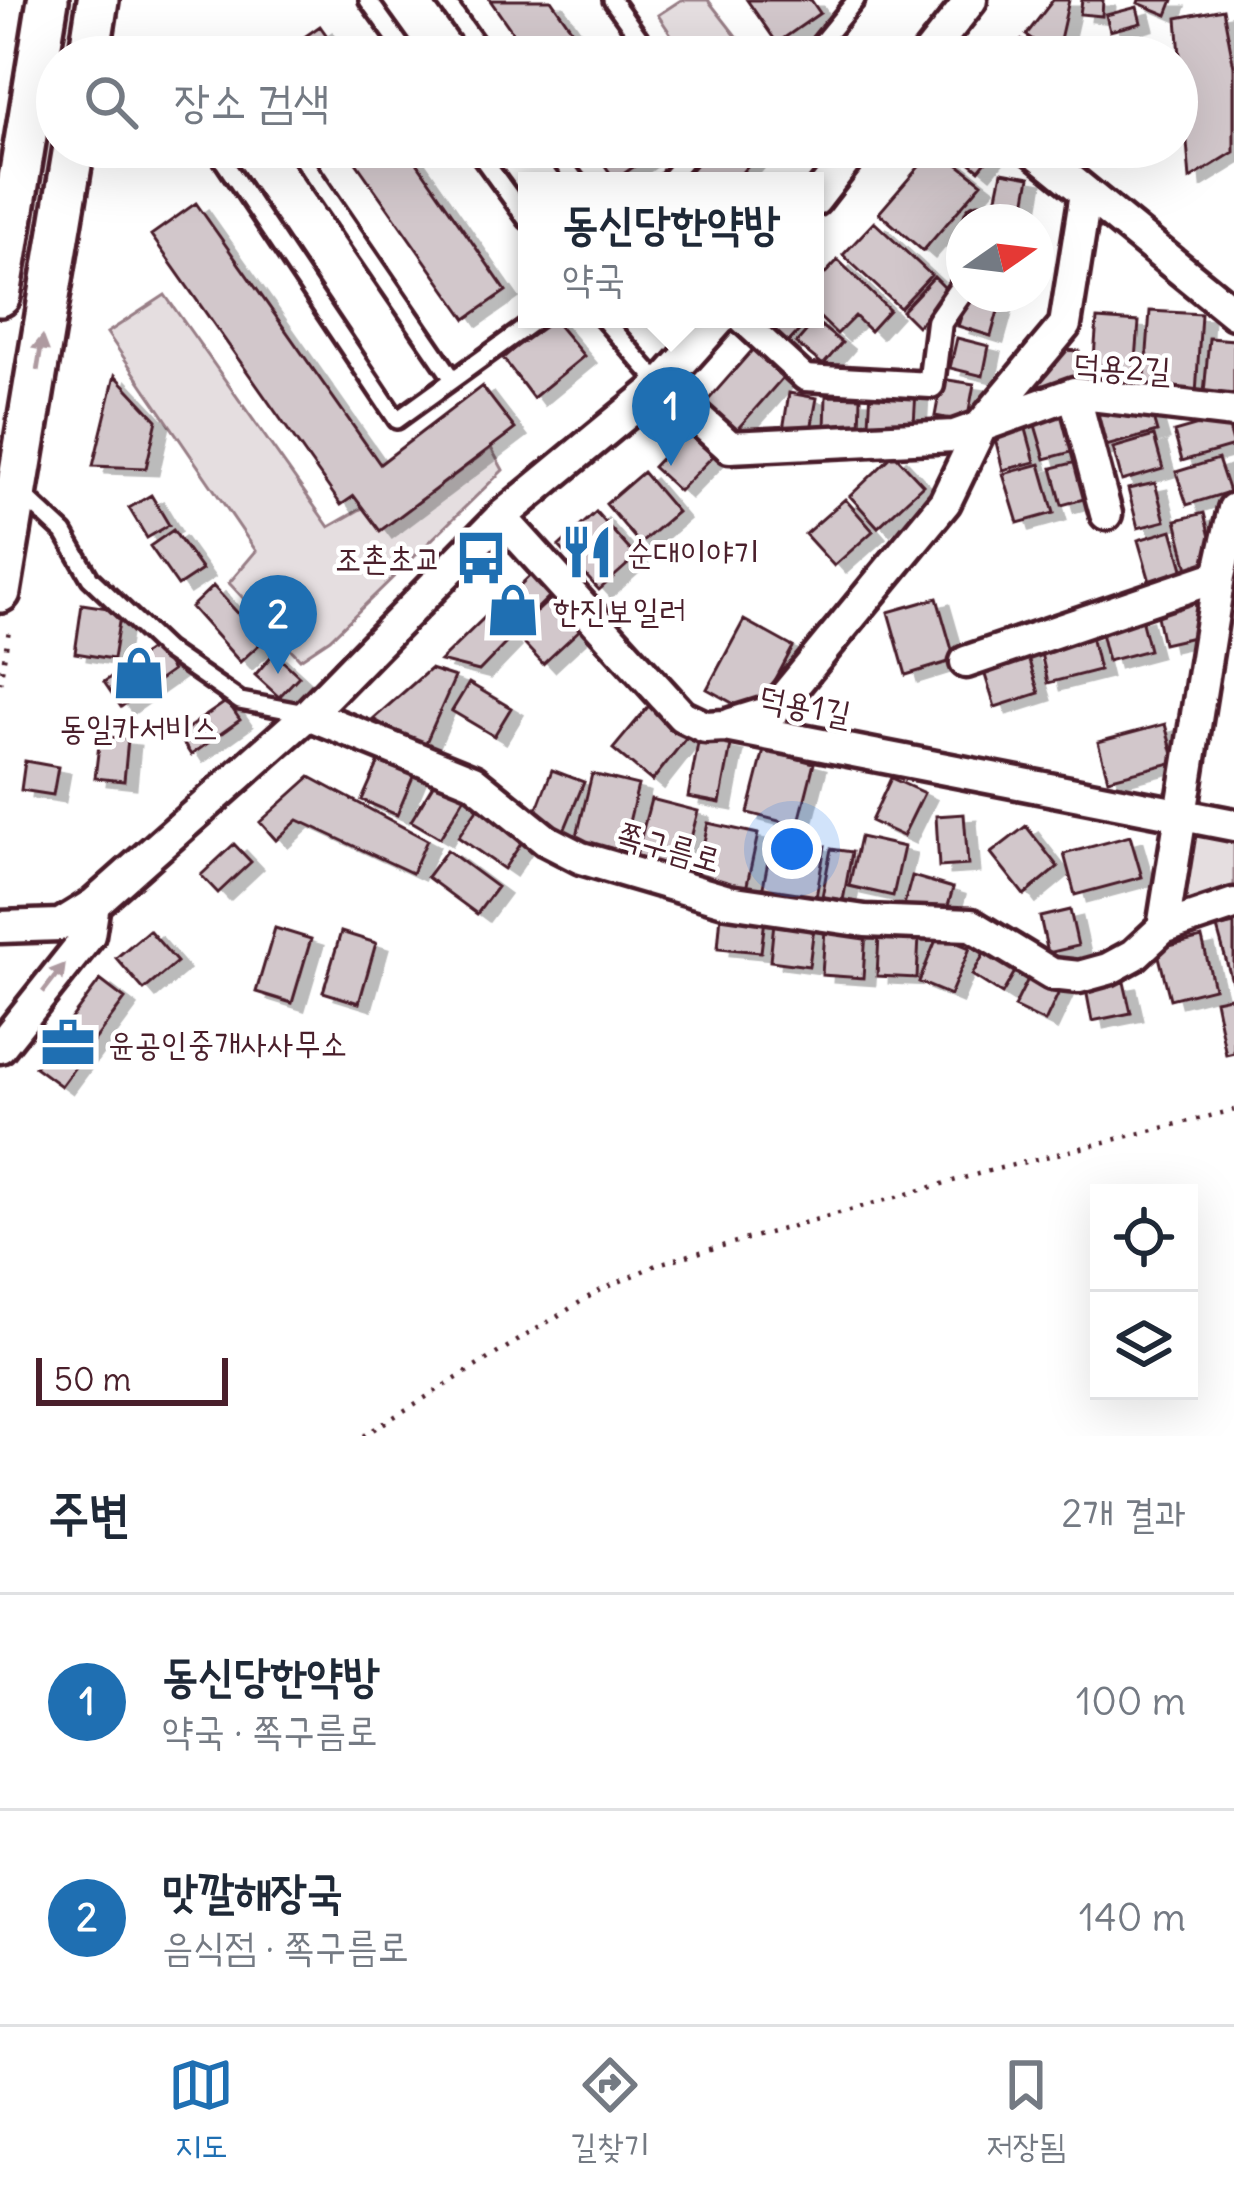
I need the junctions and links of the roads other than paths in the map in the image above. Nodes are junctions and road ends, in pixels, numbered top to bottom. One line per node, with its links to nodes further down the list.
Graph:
1 (98, 0): 8 (street)
2 (368, 0): 9 (lane)
3 (445, 0): 10 (lane)
4 (612, 0): 11 (lane)
5 (856, 0): 12 (lane)
6 (971, 0): 13 (street)
7 (37, 10): 21 (street)
8 (92, 36)
9 (395, 36)
10 (471, 36)
11 (638, 36)
12 (826, 36)
13 (943, 36)
14 (71, 168): 33 (street, one-way to 14)
15 (228, 168): 28 (lane)
16 (308, 168): 28 (lane)
17 (489, 168): 20 (lane)
18 (1056, 168): 19 (street)
19 (1086, 193): 23 (street); 32 (street, 덕용2길)
20 (518, 208)
21 (0, 296)
22 (946, 312): 27 (street)
23 (1234, 314)
24 (525, 328): 28 (lane)
25 (611, 328): 29 (lane)
26 (712, 328): 29 (street)
27 (751, 328)
28 (453, 380)
29 (661, 385): 32 (street); 36 (street)
30 (1073, 393): 31 (street, 덕용2길); 32 (street, 덕용2길); 35 (street)
31 (1234, 412)
32 (983, 423): 41 (street)
33 (18, 490): 38 (street); 40 (lane, 쪽구름로)
34 (1234, 509): 37 (street)
35 (1106, 514)
36 (501, 517): 40 (street); 41 (street, 덕용1길)
37 (1220, 576): 39 (street); 42 (street)
38 (0, 592)
39 (966, 662)
40 (308, 714): 44 (street); 47 (street, 쪽구름로)
41 (725, 726): 42 (street, 덕용1길)
42 (1180, 815): 43 (street, 덕용1길); 47 (street)
43 (1234, 825)
44 (94, 904): 46 (street); 48 (street, one-way to 44)
45 (1234, 904): 47 (street)
46 (0, 927)
47 (1163, 928)
48 (0, 1047)

